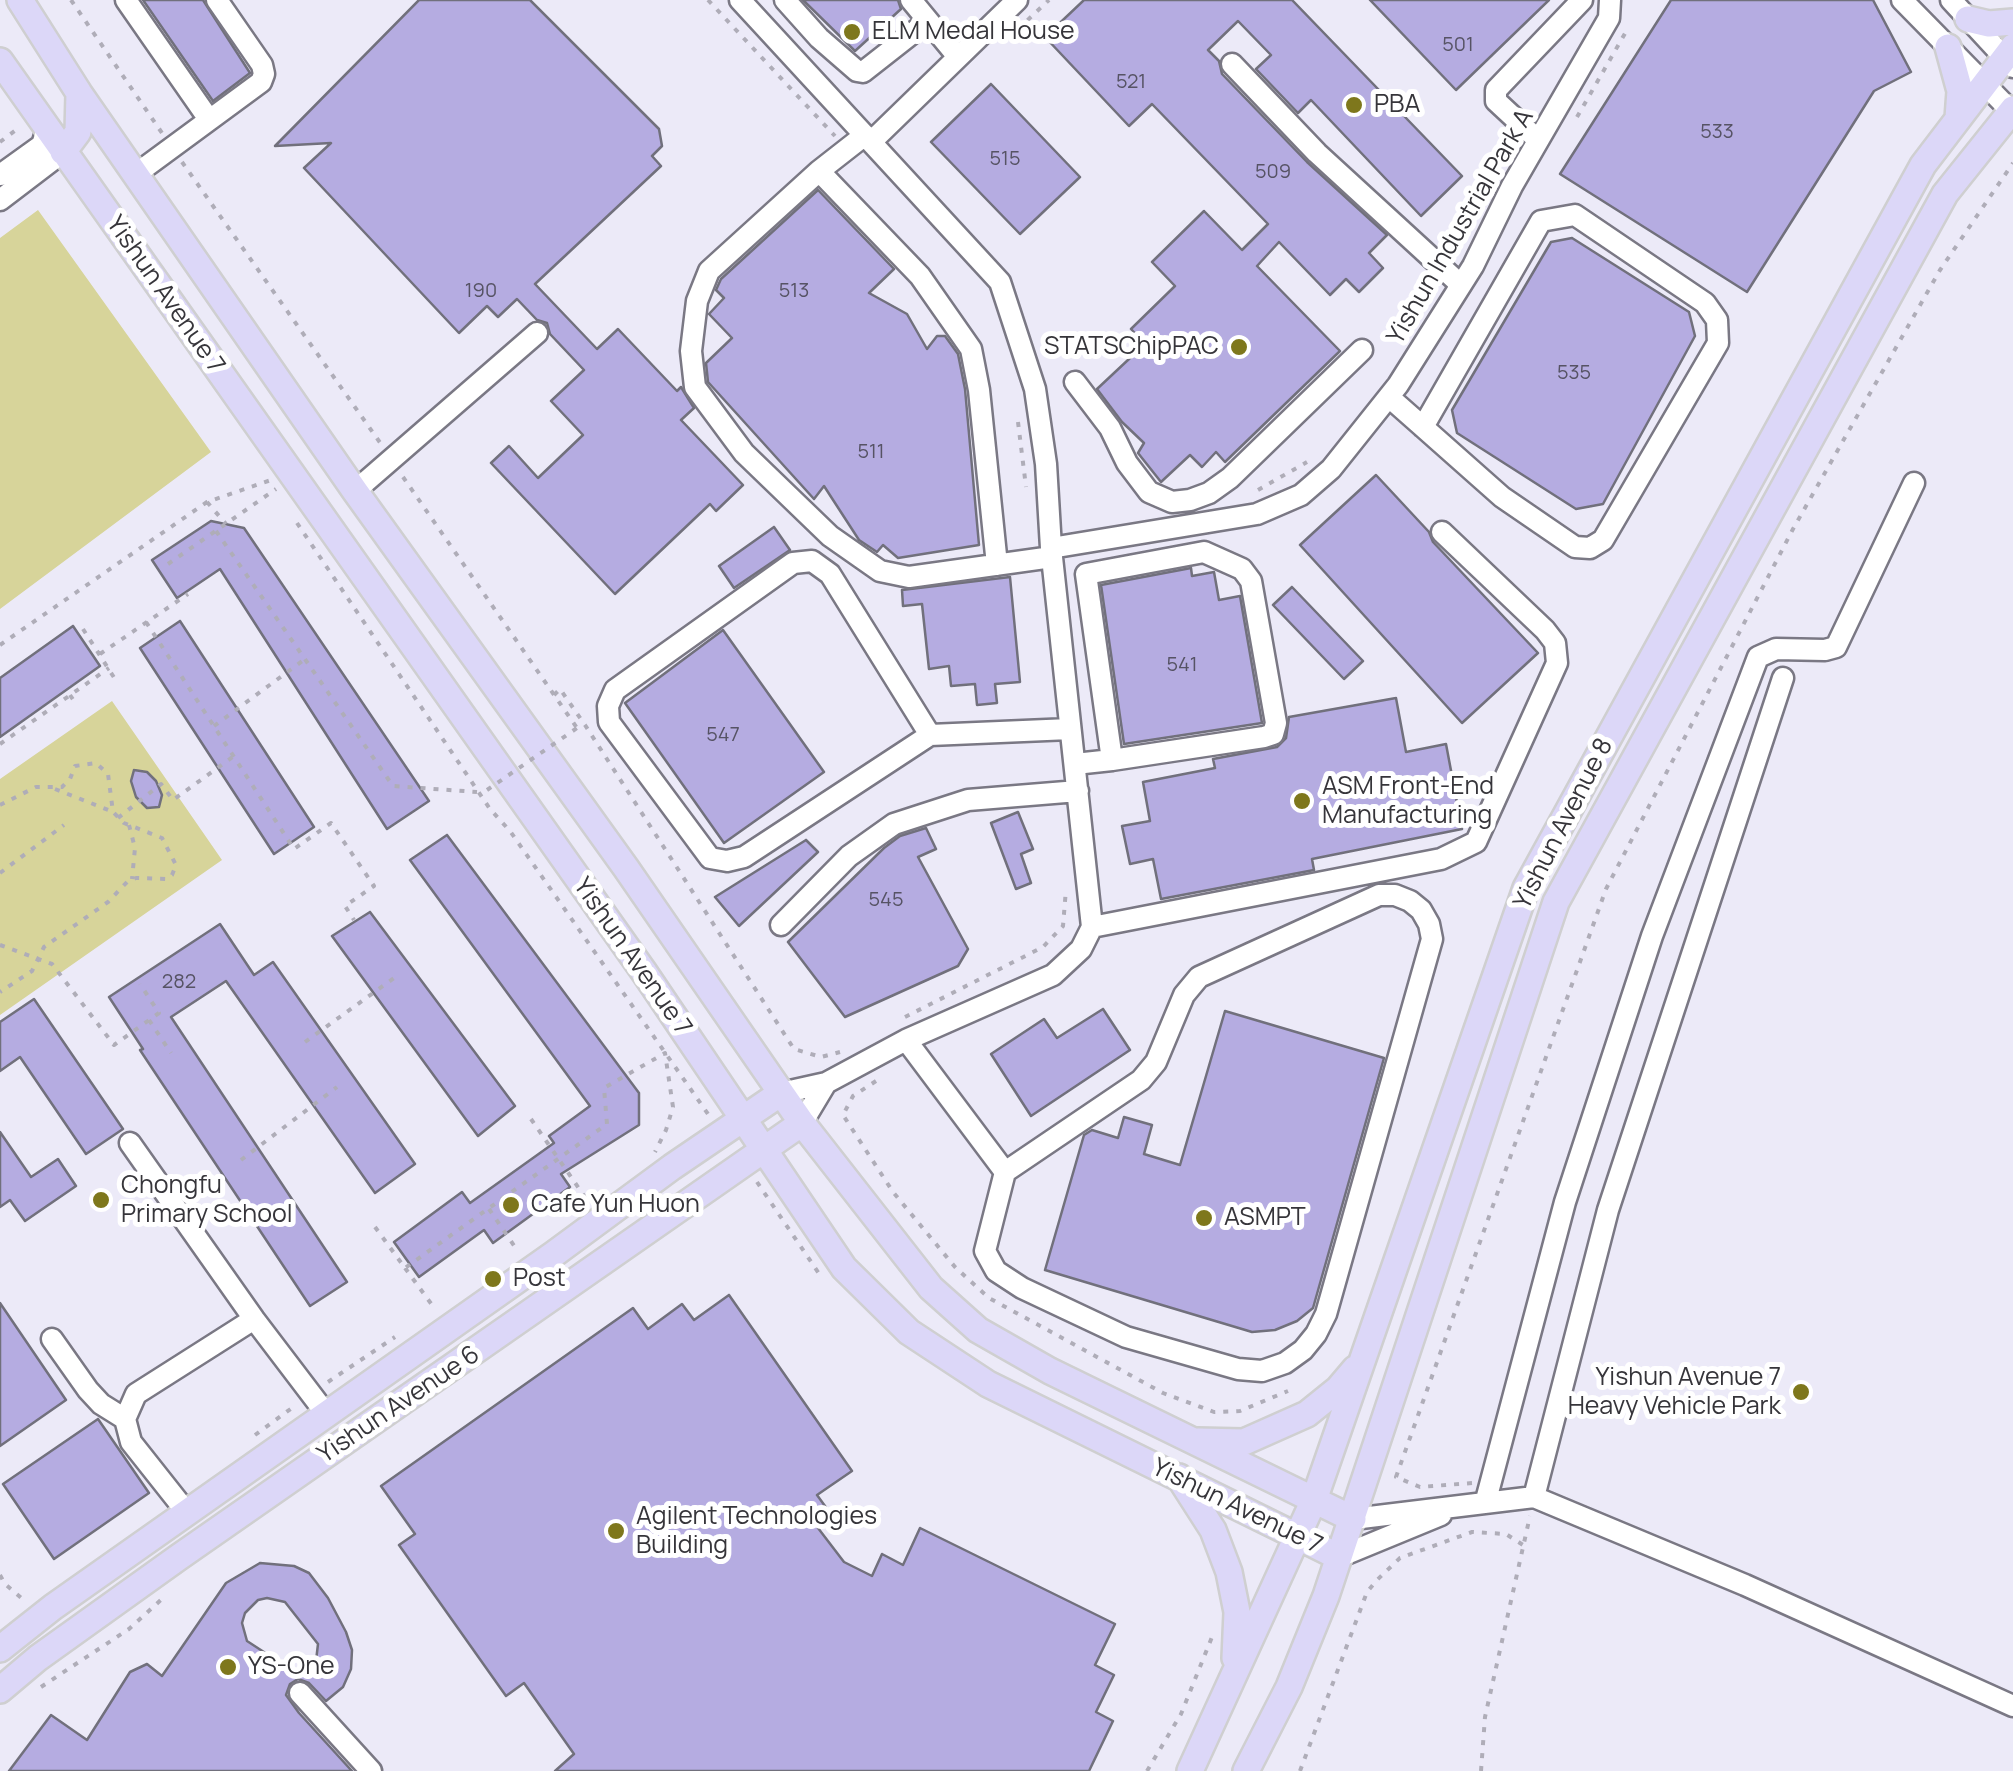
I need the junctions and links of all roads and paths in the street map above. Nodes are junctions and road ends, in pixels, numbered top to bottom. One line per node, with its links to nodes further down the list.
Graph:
1 (20, 0): 22 (main road, Yishun Avenue 7)
2 (71, 0): 31 (path)
3 (126, 0): 24 (street)
4 (217, 0): 24 (street)
5 (740, 0): 28 (street)
6 (785, 0): 14 (street)
7 (912, 0): 14 (street)
8 (1017, 0): 17 (street)
9 (1582, 0): 29 (street)
10 (1610, 0): 29 (street, Yishun Industrial Park A)
11 (1902, 0): 16 (street)
12 (1959, 9): 15 (main road); 18 (street)
13 (1627, 16): 26 (path)
14 (928, 21): 17 (street)
15 (2013, 22)
16 (1948, 47): 21 (street); 25 (main road)
17 (958, 57): 28 (street)
18 (2010, 57): 21 (main road, Yishun Avenue 8)
19 (0, 61): 27 (main road, Yishun Avenue 7)
20 (1232, 64): 38 (street)
21 (1983, 82): 23 (street); 25 (main road, Yishun Avenue 8)
22 (79, 93): 32 (main road); 35 (main road, Yishun Avenue 7)
23 (2012, 110): 136 (main road, Yishun Avenue 8)
24 (208, 118): 31 (street)
25 (1958, 118): 126 (main road, Yishun Avenue 8)
26 (1572, 124)
27 (36, 126): 30 (path); 32 (main road, Yishun Avenue 7); 36 (street)
28 (868, 139): 34 (street, Yishun Industrial Park A); 55 (street)
29 (1538, 140): 38 (street, Yishun Industrial Park A)
30 (0, 142)
31 (172, 147): 35 (street); 44 (path)
32 (64, 152): 37 (street); 93 (main road, Yishun Avenue 7)
33 (2013, 163): 131 (path)
34 (819, 171): 57 (street); 57 (street, Yishun Industrial Park A)
35 (136, 174): 49 (main road, Yishun Avenue 7)
36 (0, 175)
37 (0, 200)
38 (1461, 285): 42 (street, Yishun Industrial Park A)
39 (537, 333): 44 (street)
40 (1362, 350): 41 (street)
41 (1075, 382)
42 (1389, 397): 43 (street); 55 (street, Yishun Industrial Park A)
43 (1423, 427): 43 (street)
44 (391, 459): 49 (street); 67 (path)
45 (1312, 459): 50 (path)
46 (271, 480): 51 (path)
47 (1914, 483): 134 (street)
48 (276, 490): 52 (path)
49 (355, 491): 91 (main road, Yishun Avenue 7)
50 (1246, 495)
51 (207, 502): 52 (path); 61 (path)
52 (226, 524): 53 (path)
53 (216, 530): 56 (path); 63 (path)
54 (1442, 532): 89 (street)
55 (1052, 553): 57 (street, Yishun Industrial Park A); 71 (street)
56 (168, 564)
57 (997, 565)
58 (188, 594): 59 (path)
59 (146, 622): 62 (path); 70 (path)
60 (83, 629): 62 (path)
61 (0, 646)
62 (100, 654): 64 (path)
63 (306, 660): 70 (path); 78 (path)
64 (108, 668): 66 (path); 68 (path)
65 (1784, 678): 132 (street)
66 (115, 680)
67 (554, 695): 100 (path); 102 (path, bridge)
68 (70, 696): 69 (path); 73 (path)
69 (76, 704)
70 (214, 726): 74 (path)
71 (1070, 728): 72 (street); 76 (street)
72 (930, 735): 72 (street)
73 (0, 744)
74 (234, 756): 82 (path); 87 (path)
75 (1112, 760): 75 (street); 76 (street)
76 (1074, 764): 79 (street)
77 (55, 789): 80 (path); 81 (path); 81 (path)
78 (480, 792)
79 (1078, 792): 88 (street); 89 (street)
80 (0, 805)
81 (113, 812): 82 (path)
82 (118, 818): 84 (path)
83 (64, 824): 85 (path)
84 (129, 825): 86 (path); 86 (path)
85 (0, 873)
86 (132, 878): 92 (path)
87 (354, 920)
88 (781, 925)
89 (1092, 927): 98 (street)
90 (0, 945): 92 (path)
91 (678, 945): 93 (main road); 105 (main road, Yishun Avenue 7)
92 (38, 959): 96 (path); 97 (path)
93 (644, 972): 107 (main road, Yishun Avenue 7)
94 (394, 978): 99 (path)
95 (140, 984): 97 (path)
96 (0, 992)
97 (149, 1020): 101 (path)
98 (906, 1040): 103 (street); 115 (street)
99 (305, 1042)
100 (794, 1049)
101 (171, 1052)
102 (665, 1053): 106 (path); 113 (path); 114 (path)
103 (826, 1084): 105 (street); 109 (street)
104 (337, 1087): 112 (path)
105 (781, 1093): 107 (main road, Yishun Avenue 6); 109 (main road, Yishun Avenue 7)
106 (711, 1118)
107 (742, 1118): 111 (main road, Yishun Avenue 7); 127 (main road, Yishun Avenue 6)
108 (532, 1119): 113 (path)
109 (802, 1123): 111 (main road, Yishun Avenue 6); 129 (main road, Yishun Avenue 7)
110 (130, 1143): 124 (street)
111 (762, 1149): 130 (main road, Yishun Avenue 7); 145 (main road, Yishun Avenue 6)
112 (241, 1160)
113 (559, 1160): 117 (path); 118 (path)
114 (650, 1160)
115 (1006, 1172): 115 (street)
116 (752, 1175): 122 (path)
117 (588, 1203)
118 (490, 1209): 120 (path); 121 (path)
119 (376, 1226): 121 (path)
120 (518, 1252)
121 (404, 1268): 123 (path)
122 (826, 1282)
123 (435, 1309)
124 (254, 1319): 127 (street); 128 (street)
125 (52, 1339): 128 (street)
126 (1362, 1361): 129 (main road); 133 (main road, Yishun Avenue 8)
127 (327, 1416): 135 (main road, Yishun Avenue 6)
128 (125, 1418): 135 (street)
129 (1188, 1441): 133 (main road, Yishun Avenue 7)
130 (1179, 1477): 137 (main road, Yishun Avenue 7); 144 (main road)
131 (1396, 1478)
132 (1534, 1497): 134 (street, Yishun Avenue 7); 138 (path); 147 (street, Yishun Avenue 7)
133 (1314, 1500): 136 (main road, Yishun Avenue 7); 137 (main road, Yishun Avenue 8)
134 (1478, 1502): 136 (street, Yishun Avenue 7); 139 (street, Yishun Avenue 7)
135 (188, 1514): 143 (main road, Yishun Avenue 6)
136 (1353, 1519): 139 (main road, Yishun Avenue 8)
137 (1298, 1537): 139 (main road, Yishun Avenue 7); 144 (main road, Yishun Avenue 8)
138 (1523, 1545): 152 (path); 153 (path)
139 (1339, 1557): 151 (main road, Yishun Avenue 8)
140 (0, 1576): 141 (path)
141 (26, 1601)
142 (1215, 1630): 149 (path)
143 (0, 1649)
144 (1234, 1674): 150 (main road, Yishun Avenue 8)
145 (0, 1690)
146 (300, 1693): 148 (street)
147 (2013, 1706)
148 (371, 1771)
149 (1147, 1771)
150 (1190, 1771)
151 (1246, 1771)
152 (1300, 1771)
153 (1481, 1771)

